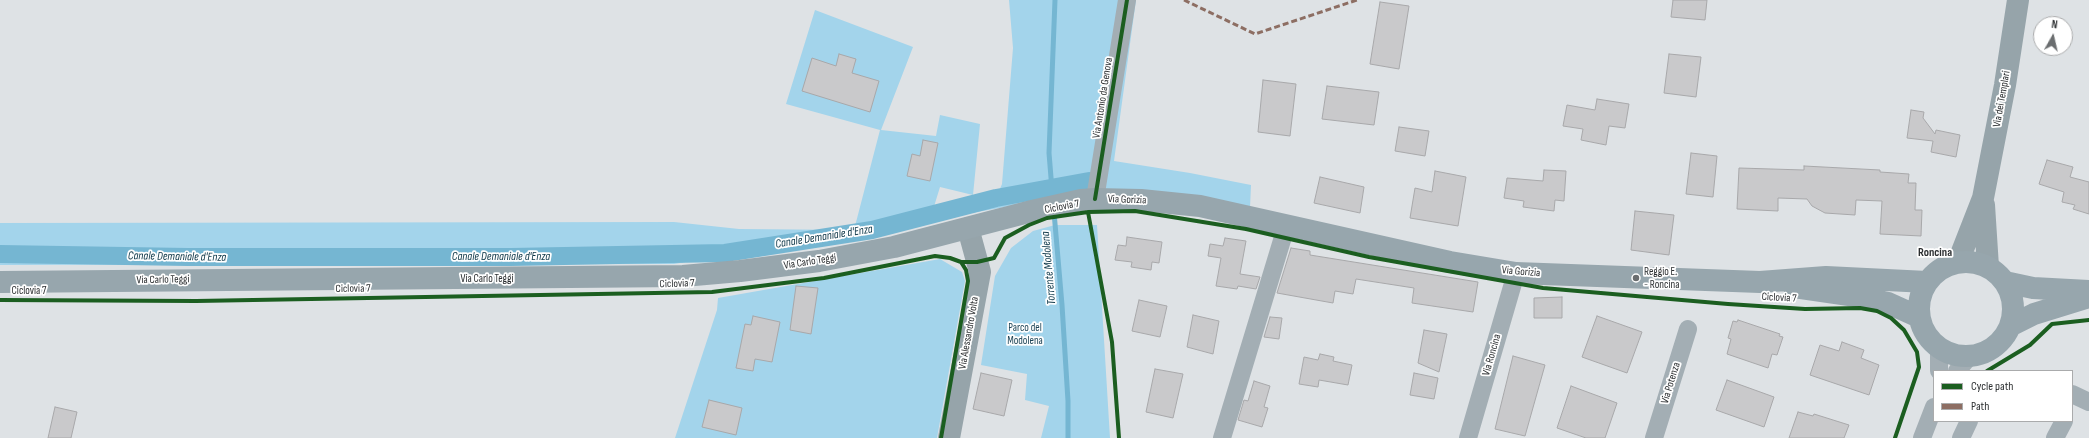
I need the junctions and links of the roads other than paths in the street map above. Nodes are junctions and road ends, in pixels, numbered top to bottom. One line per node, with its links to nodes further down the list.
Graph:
1 (1128, 0): 4 (street, Via Antonio da Genova)
2 (2018, 0): 3 (street, Via dei Templari)
3 (1983, 198): 7 (street); 8 (street)
4 (1088, 200): 5 (main road, Via Gorizia); 6 (main road, Via Gorizia)
5 (1286, 227): 9 (main road, Via Gorizia); 26 (street)
6 (968, 228): 10 (main road, Via Carlo Teggi); 25 (street, Via Alessandro Volta)
7 (1958, 262): 8 (main road); 12 (main road)
8 (1988, 267): 13 (main road)
9 (1516, 273): 11 (main road, Via Gorizia); 27 (street, Via Roncina)
10 (0, 282)
11 (1760, 282): 12 (main road); 16 (main road)
12 (1927, 282): 16 (main road)
13 (2005, 282): 14 (main road); 17 (main road)
14 (2089, 291)
15 (2089, 296): 17 (main road)
16 (1918, 318): 19 (main road)
17 (2012, 325): 20 (main road)
18 (1688, 329): 28 (street, Via Potenza)
19 (1939, 349): 20 (main road); 21 (street)
20 (1963, 364)
21 (1939, 370)
22 (1933, 410): 29 (street)
23 (1969, 422): 30 (street)
24 (2063, 422): 31 (street)
25 (949, 438)
26 (1222, 438)
27 (1468, 438)
28 (1654, 438)
29 (1922, 438)
30 (1961, 438)
31 (2055, 438)

